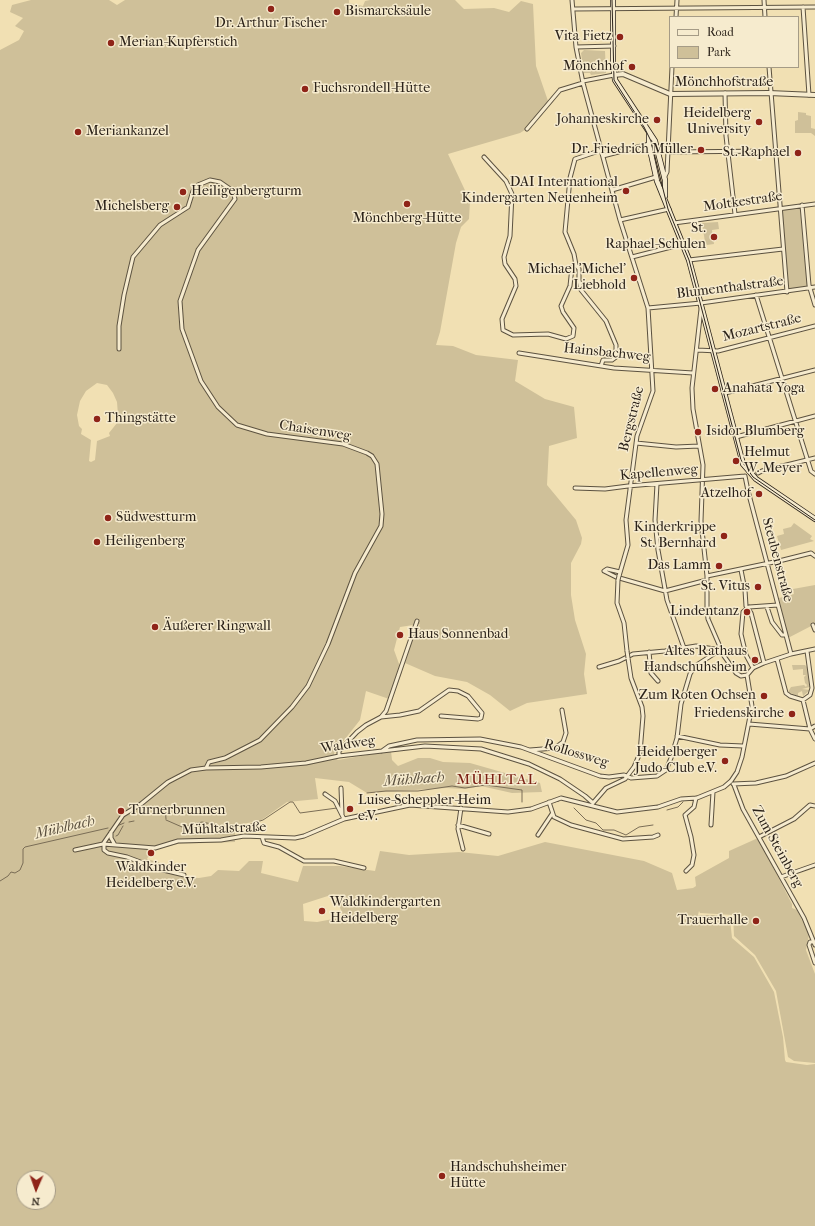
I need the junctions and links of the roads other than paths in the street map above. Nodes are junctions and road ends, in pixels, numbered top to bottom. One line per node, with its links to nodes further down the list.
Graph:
1 (572, 0): 9 (street, Bergstraße)
2 (613, 0): 10 (main road)
3 (677, 0): 8 (street)
4 (764, 0): 5 (street)
5 (764, 7): 6 (street); 8 (street); 12 (street)
6 (803, 7): 7 (street); 22 (street)
7 (815, 7)
8 (676, 8): 10 (street); 11 (street)
9 (573, 9): 10 (street); 14 (street, Bergstraße)
10 (613, 9): 13 (main road)
11 (676, 16)
12 (765, 16)
13 (614, 46): 14 (street); 17 (main road)
14 (576, 47): 18 (street, Bergstraße)
15 (672, 68): 20 (street)
16 (769, 68): 19 (street)
17 (614, 75): 18 (street); 20 (street, Mönchhofstraße); 25 (main road)
18 (583, 82): 24 (street); 27 (street, Bergstraße)
19 (772, 93): 21 (street, Mönchhofstraße); 22 (street, Mönchhofstraße); 29 (street)
20 (670, 94): 21 (street, Mönchhofstraße); 30 (street)
21 (725, 94): 28 (street)
22 (809, 95): 23 (street, Mönchhofstraße)
23 (815, 95)
24 (527, 128)
25 (649, 133): 26 (main road); 34 (main road)
26 (649, 144): 31 (street); 33 (main road)
27 (602, 150): 31 (street, Bergstraße); 48 (street)
28 (728, 151): 29 (street); 30 (street); 41 (street)
29 (775, 151): 39 (street)
30 (667, 152): 34 (street)
31 (603, 156): 35 (street, Bergstraße)
32 (484, 157): 48 (street)
33 (656, 177): 35 (street); 36 (main road)
34 (664, 178): 36 (main road)
35 (612, 190): 42 (street, Bergstraße)
36 (665, 197): 40 (main road)
37 (815, 204): 38 (street, Moltkestraße)
38 (802, 205): 39 (street, Moltkestraße); 50 (street)
39 (780, 208): 41 (street, Moltkestraße); 45 (street)
40 (669, 209): 42 (street); 43 (main road)
41 (735, 214): 43 (street, Moltkestraße)
42 (620, 220): 46 (street, Bergstraße)
43 (674, 223): 44 (main road)
44 (683, 244): 46 (street); 47 (main road)
45 (783, 249): 47 (street); 51 (street)
46 (632, 257): 55 (street, Bergstraße)
47 (689, 260): 53 (main road)
48 (576, 265): 62 (street)
49 (815, 288): 50 (street, Blumenthalstraße)
50 (810, 289): 51 (street, Blumenthalstraße); 54 (street)
51 (786, 292): 52 (street, Blumenthalstraße)
52 (756, 295): 53 (street, Blumenthalstraße); 57 (street)
53 (702, 303): 55 (street, Blumenthalstraße); 59 (street); 60 (main road)
54 (815, 305)
55 (648, 308): 63 (street, Bergstraße)
56 (815, 326): 57 (street, Mozartstraße)
57 (769, 338): 60 (street, Mozartstraße); 66 (street)
58 (119, 349): 125 (street, Chaisenweg)
59 (697, 350): 60 (street, Mozartstraße); 65 (street)
60 (714, 351): 67 (main road)
61 (519, 353): 62 (street, Hainsbachweg)
62 (601, 366): 63 (street, Hainsbachweg)
63 (651, 369): 65 (street, Hainsbachweg); 71 (street, Bergstraße)
64 (815, 370): 66 (street)
65 (693, 373): 72 (street)
66 (782, 378): 67 (street); 69 (street)
67 (725, 393): 70 (main road)
68 (815, 416): 69 (street)
69 (796, 421): 70 (street); 74 (street)
70 (736, 437): 76 (main road)
71 (636, 443): 72 (street); 80 (street, Bergstraße)
72 (699, 446): 78 (street)
73 (815, 458): 74 (street)
74 (808, 460): 75 (street); 77 (street)
75 (758, 473)
76 (747, 474): 78 (street, Kapellenweg); 82 (main road); 86 (street, Steubenstraße)
77 (815, 474)
78 (703, 480): 79 (street, Kapellenweg); 89 (street)
79 (657, 484): 80 (street, Kapellenweg); 91 (street)
80 (631, 486): 81 (street, Kapellenweg); 88 (street, Bergstraße)
81 (575, 488)
82 (815, 519)
83 (815, 556): 84 (street)
84 (779, 561)
85 (774, 562): 86 (street)
86 (767, 564): 87 (street); 92 (street, Steubenstraße)
87 (741, 570): 89 (street); 94 (street)
88 (619, 576): 91 (street); 126 (street, Bergstraße, bridge)
89 (707, 576): 90 (street)
90 (707, 580): 91 (street); 101 (street)
91 (665, 591): 99 (street)
92 (778, 605): 93 (street); 98 (street, Steubenstraße)
93 (767, 606): 94 (street); 98 (street)
94 (749, 607): 106 (street); 108 (street)
95 (417, 621): 114 (street)
96 (813, 625): 97 (street)
97 (815, 630)
98 (786, 635): 104 (street, Steubenstraße)
99 (684, 648): 101 (street); 103 (street)
100 (815, 649): 102 (street)
101 (720, 650): 109 (street); 118 (street, Rollossweg)
102 (807, 651): 104 (street); 111 (street)
103 (649, 652): 107 (street); 110 (street)
104 (791, 654): 105 (street)
105 (777, 659): 106 (street); 111 (street)
106 (764, 664): 108 (street)
107 (599, 667)
108 (753, 668): 109 (street)
109 (747, 675): 115 (street)
110 (658, 681)
111 (803, 700): 117 (street)
112 (562, 710): 121 (street)
113 (440, 716): 114 (street)
114 (381, 717): 123 (street)
115 (749, 724): 117 (street); 120 (street)
116 (815, 726): 117 (street)
117 (810, 729): 119 (street)
118 (677, 736): 120 (street); 126 (street, Rollossweg)
119 (815, 739)
120 (743, 746): 127 (street)
121 (530, 750): 122 (street); 126 (street, Rollossweg)
122 (382, 751): 123 (street, Waldweg); 132 (street, Waldweg)
123 (339, 756): 125 (street, Waldweg)
124 (815, 763): 128 (street)
125 (206, 768): 144 (street, Waldweg)
126 (627, 776): 136 (street, Bergstraße)
127 (730, 783): 128 (street); 130 (street, Mühltalstraße)
128 (734, 785): 149 (street, Zum Steinberg)
129 (341, 788): 139 (street)
130 (713, 792): 133 (street, Mühltalstraße); 143 (street)
131 (325, 794): 139 (street)
132 (587, 797): 135 (street); 136 (street, Waldweg)
133 (696, 798): 136 (street, Mühltalstraße); 156 (street)
134 (549, 802): 135 (street, Mühltalstraße); 138 (street, Mühltalstraße); 140 (street)
135 (582, 803): 136 (street, Mühltalstraße)
136 (592, 804)
137 (815, 806): 149 (street)
138 (461, 808): 141 (street, Mühltalstraße); 142 (street)
139 (342, 814): 141 (street)
140 (552, 814): 146 (street); 147 (street)
141 (344, 818): 148 (street, Mühltalstraße)
142 (458, 825): 145 (street); 152 (street)
143 (711, 825)
144 (112, 830): 150 (street, Waldweg); 151 (street)
145 (489, 834)
146 (538, 835)
147 (658, 835)
148 (262, 837): 151 (street, Mühltalstraße); 155 (street)
149 (759, 837): 158 (street, Zum Steinberg)
150 (104, 844): 151 (street, Mühltalstraße); 153 (street); 157 (street)
151 (114, 845)
152 (463, 849)
153 (75, 850)
154 (815, 865): 158 (street)
155 (364, 868)
156 (686, 871)
157 (184, 875)
158 (781, 877): 159 (street, Zum Steinberg)
159 (815, 943): 160 (street)
160 (815, 963)

